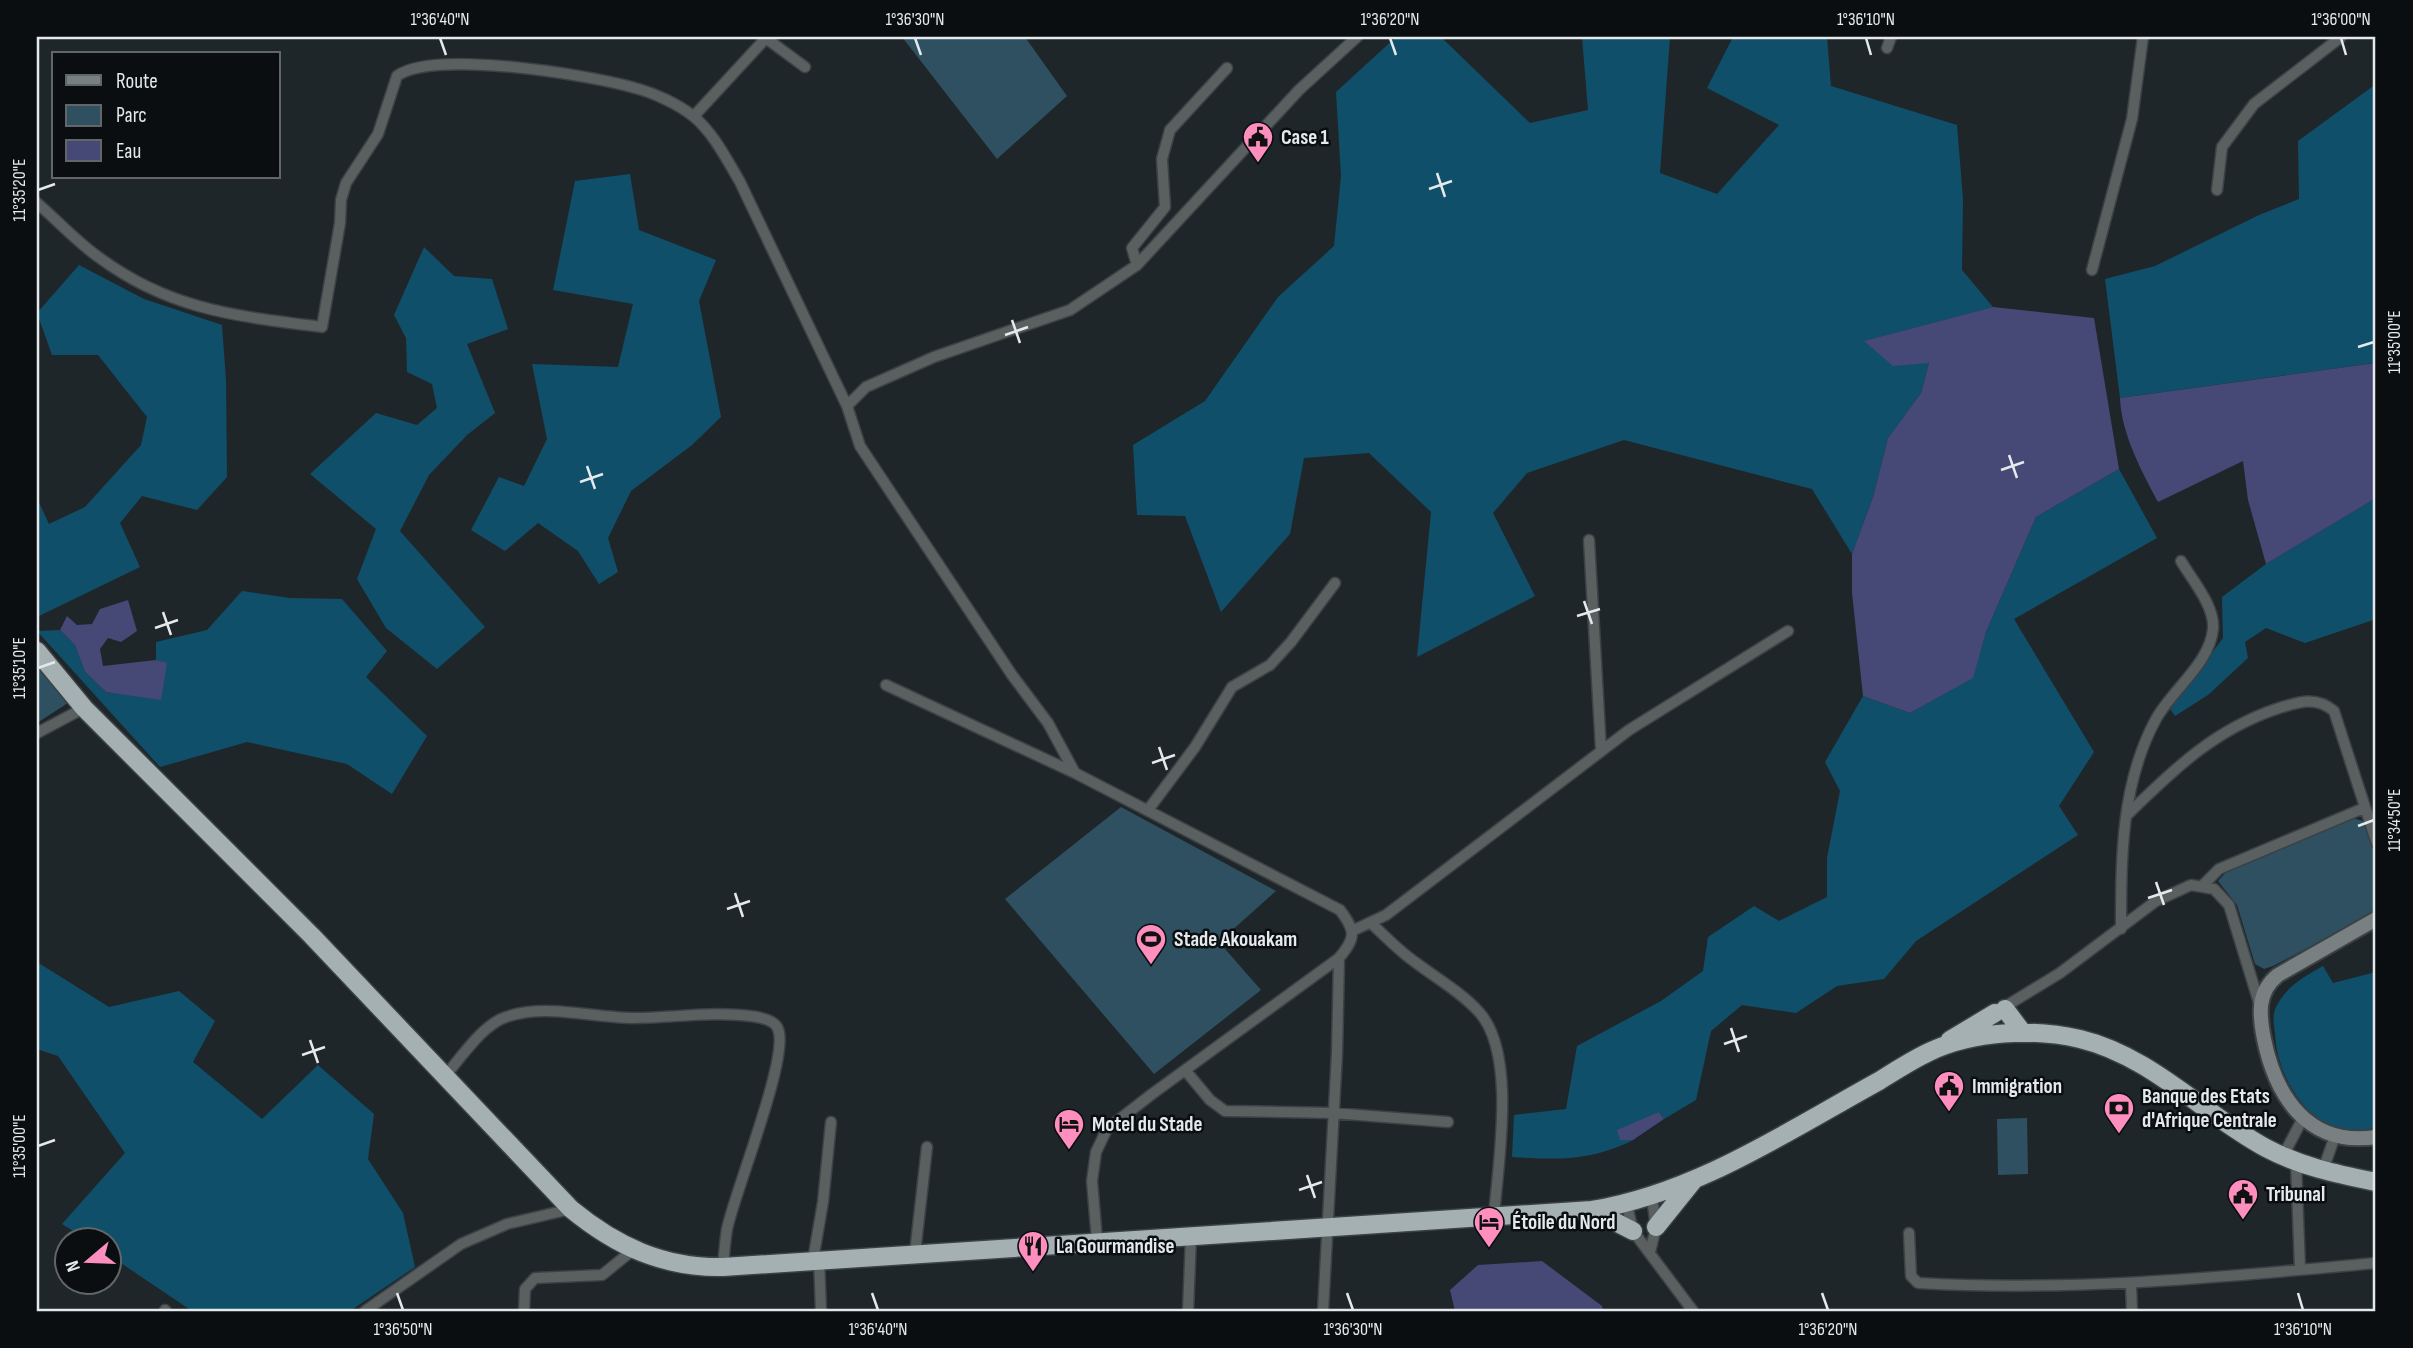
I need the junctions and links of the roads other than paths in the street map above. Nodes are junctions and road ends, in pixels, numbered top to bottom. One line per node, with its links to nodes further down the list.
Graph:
1 (1357, 37): 12 (street)
2 (1891, 37): 6 (street)
3 (2143, 37): 13 (street)
4 (2341, 37): 10 (street)
5 (767, 38): 7 (street); 9 (street)
6 (1887, 48)
7 (805, 67)
8 (1227, 68): 12 (street)
9 (694, 117): 11 (street); 14 (street)
10 (2217, 190)
11 (37, 203)
12 (1137, 265): 14 (street)
13 (2092, 270)
14 (847, 406): 24 (street)
15 (1589, 540): 23 (street)
16 (2181, 561): 27 (street)
17 (1335, 583): 26 (street)
18 (1788, 631): 23 (street)
19 (37, 651): 21 (highway)
20 (886, 685): 24 (street)
21 (84, 708): 22 (street); 41 (highway)
22 (37, 733)
23 (1601, 750): 31 (street)
24 (1075, 774): 26 (street)
25 (2364, 808): 27 (street); 28 (street); 29 (street)
26 (1147, 810): 33 (street)
27 (2126, 816): 32 (street)
28 (2376, 841)
29 (2203, 885): 32 (street); 35 (street)
30 (2376, 919): 35 (street)
31 (1371, 923): 33 (street); 57 (street)
32 (2121, 929): 36 (street)
33 (1352, 930): 34 (street)
34 (1339, 958): 40 (street); 42 (street)
35 (2260, 1007): 43 (street)
36 (2002, 1009): 37 (highway); 38 (street); 39 (highway)
37 (2023, 1033): 38 (highway); 49 (highway)
38 (1987, 1036): 39 (highway)
39 (1930, 1051): 51 (highway)
40 (1185, 1070): 42 (street); 63 (street)
41 (445, 1076): 55 (highway); 69 (street)
42 (1333, 1113): 45 (street); 58 (street)
43 (2303, 1118): 46 (street); 49 (street)
44 (831, 1122): 67 (street)
45 (1448, 1122)
46 (2335, 1136): 47 (street); 50 (street)
47 (2376, 1137)
48 (927, 1147): 66 (street)
49 (2290, 1159): 50 (highway); 70 (street)
50 (2323, 1170): 52 (highway)
51 (1694, 1180): 53 (highway); 59 (highway)
52 (2376, 1182)
53 (1652, 1197): 54 (highway); 59 (street)
54 (1627, 1205): 56 (highway); 60 (street)
55 (571, 1209): 64 (highway); 72 (street)
56 (1592, 1210): 57 (highway); 60 (highway)
57 (1494, 1216): 58 (highway)
58 (1326, 1227): 62 (highway); 76 (street)
59 (1656, 1227): 65 (street)
60 (1633, 1230): 65 (street)
61 (1909, 1233): 71 (street)
62 (1191, 1237): 63 (highway); 75 (street)
63 (1097, 1240): 66 (highway)
64 (633, 1250): 69 (highway); 73 (street)
65 (1650, 1252): 77 (street)
66 (915, 1253): 67 (highway)
67 (816, 1260): 69 (highway); 74 (street)
68 (2376, 1263): 70 (street)
69 (723, 1266)
70 (2300, 1269): 71 (street)
71 (2131, 1285): 78 (street)
72 (365, 1311)
73 (524, 1311)
74 (821, 1311)
75 (1188, 1311)
76 (1323, 1311)
77 (1693, 1311)
78 (2132, 1311)

